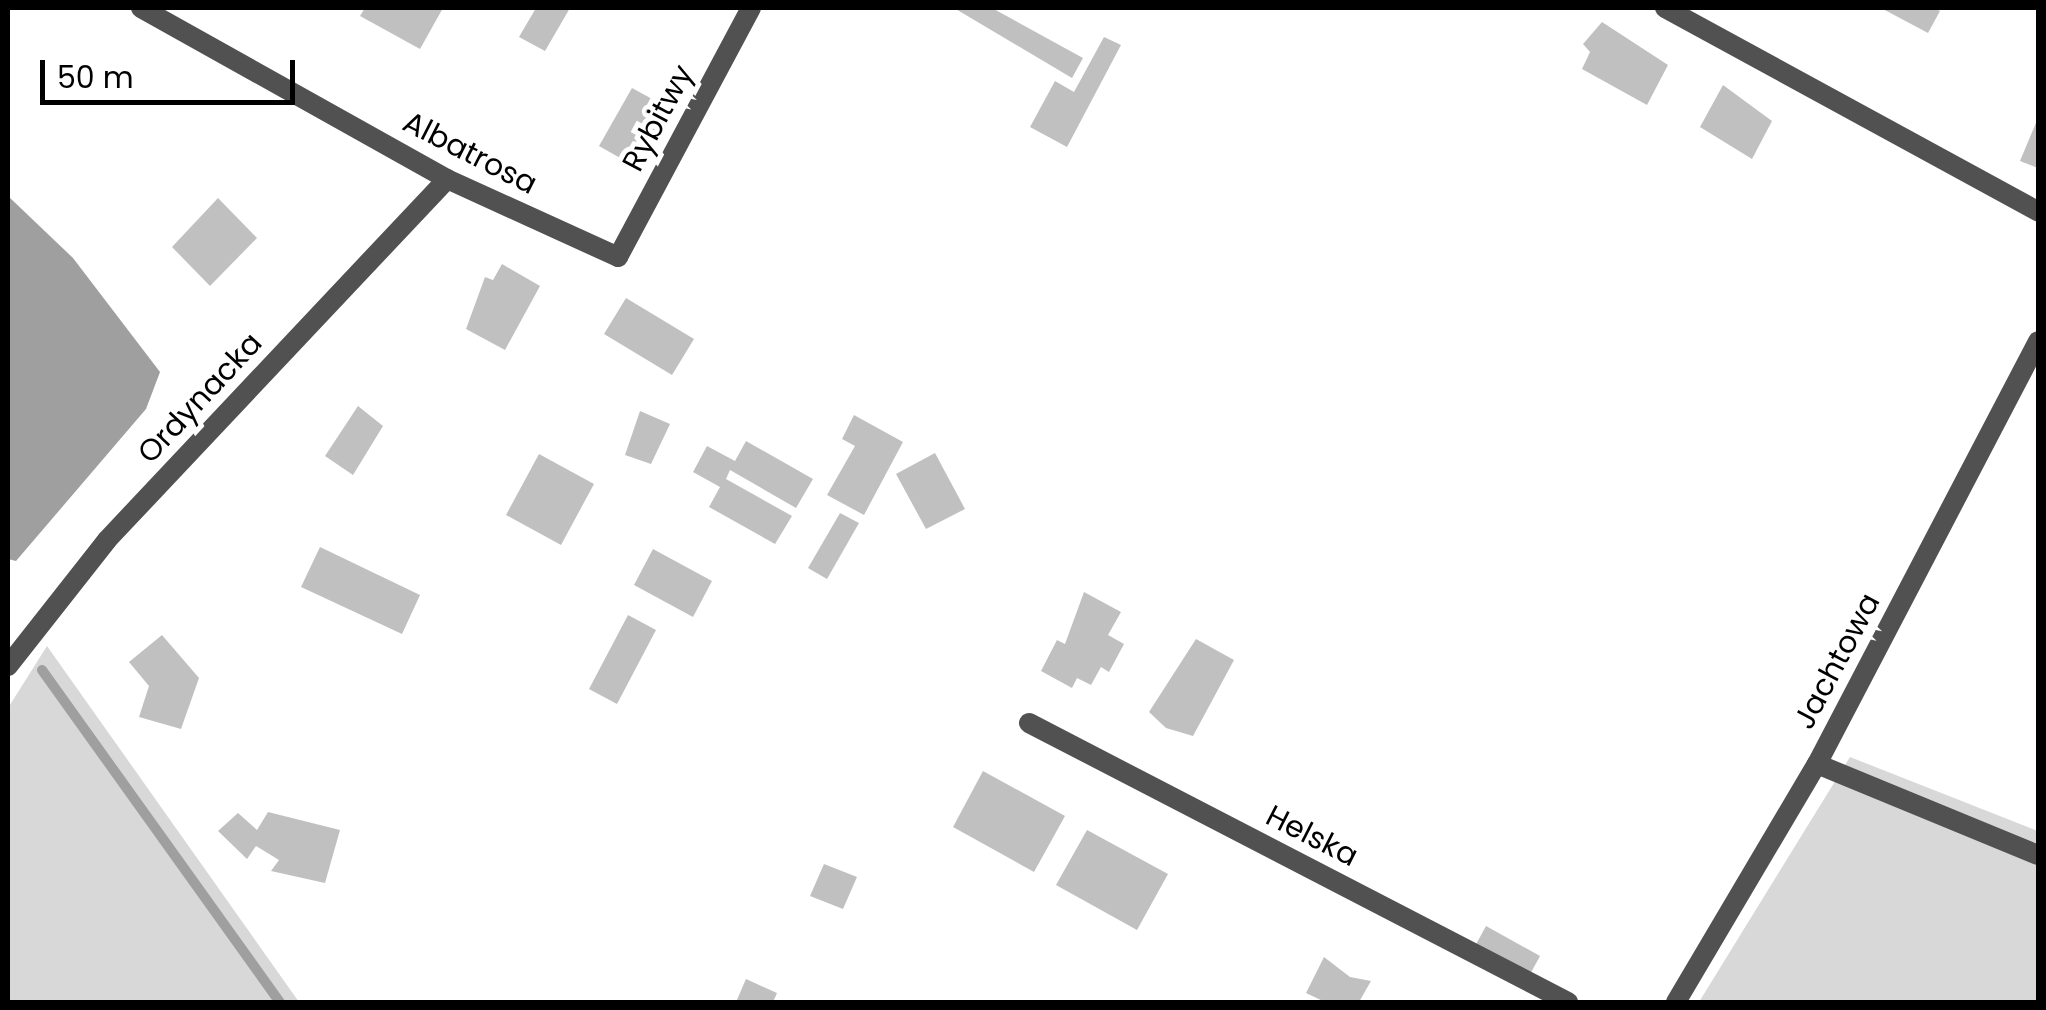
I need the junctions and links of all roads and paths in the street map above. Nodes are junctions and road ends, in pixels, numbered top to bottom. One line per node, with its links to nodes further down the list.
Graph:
1 (141, 8): 4 (street, Albatrosa)
2 (752, 8): 6 (street, Rybitwy)
3 (1664, 8): 5 (street)
4 (447, 179): 6 (street, Albatrosa); 8 (street, Ordynacka)
5 (2038, 211)
6 (618, 257)
7 (2038, 341): 10 (street, Jachtowa)
8 (8, 666)
9 (1029, 723): 12 (street, Helska)
10 (1816, 764): 11 (street); 13 (street, Jachtowa)
11 (2038, 855)
12 (1568, 1002)
13 (1676, 1002)

